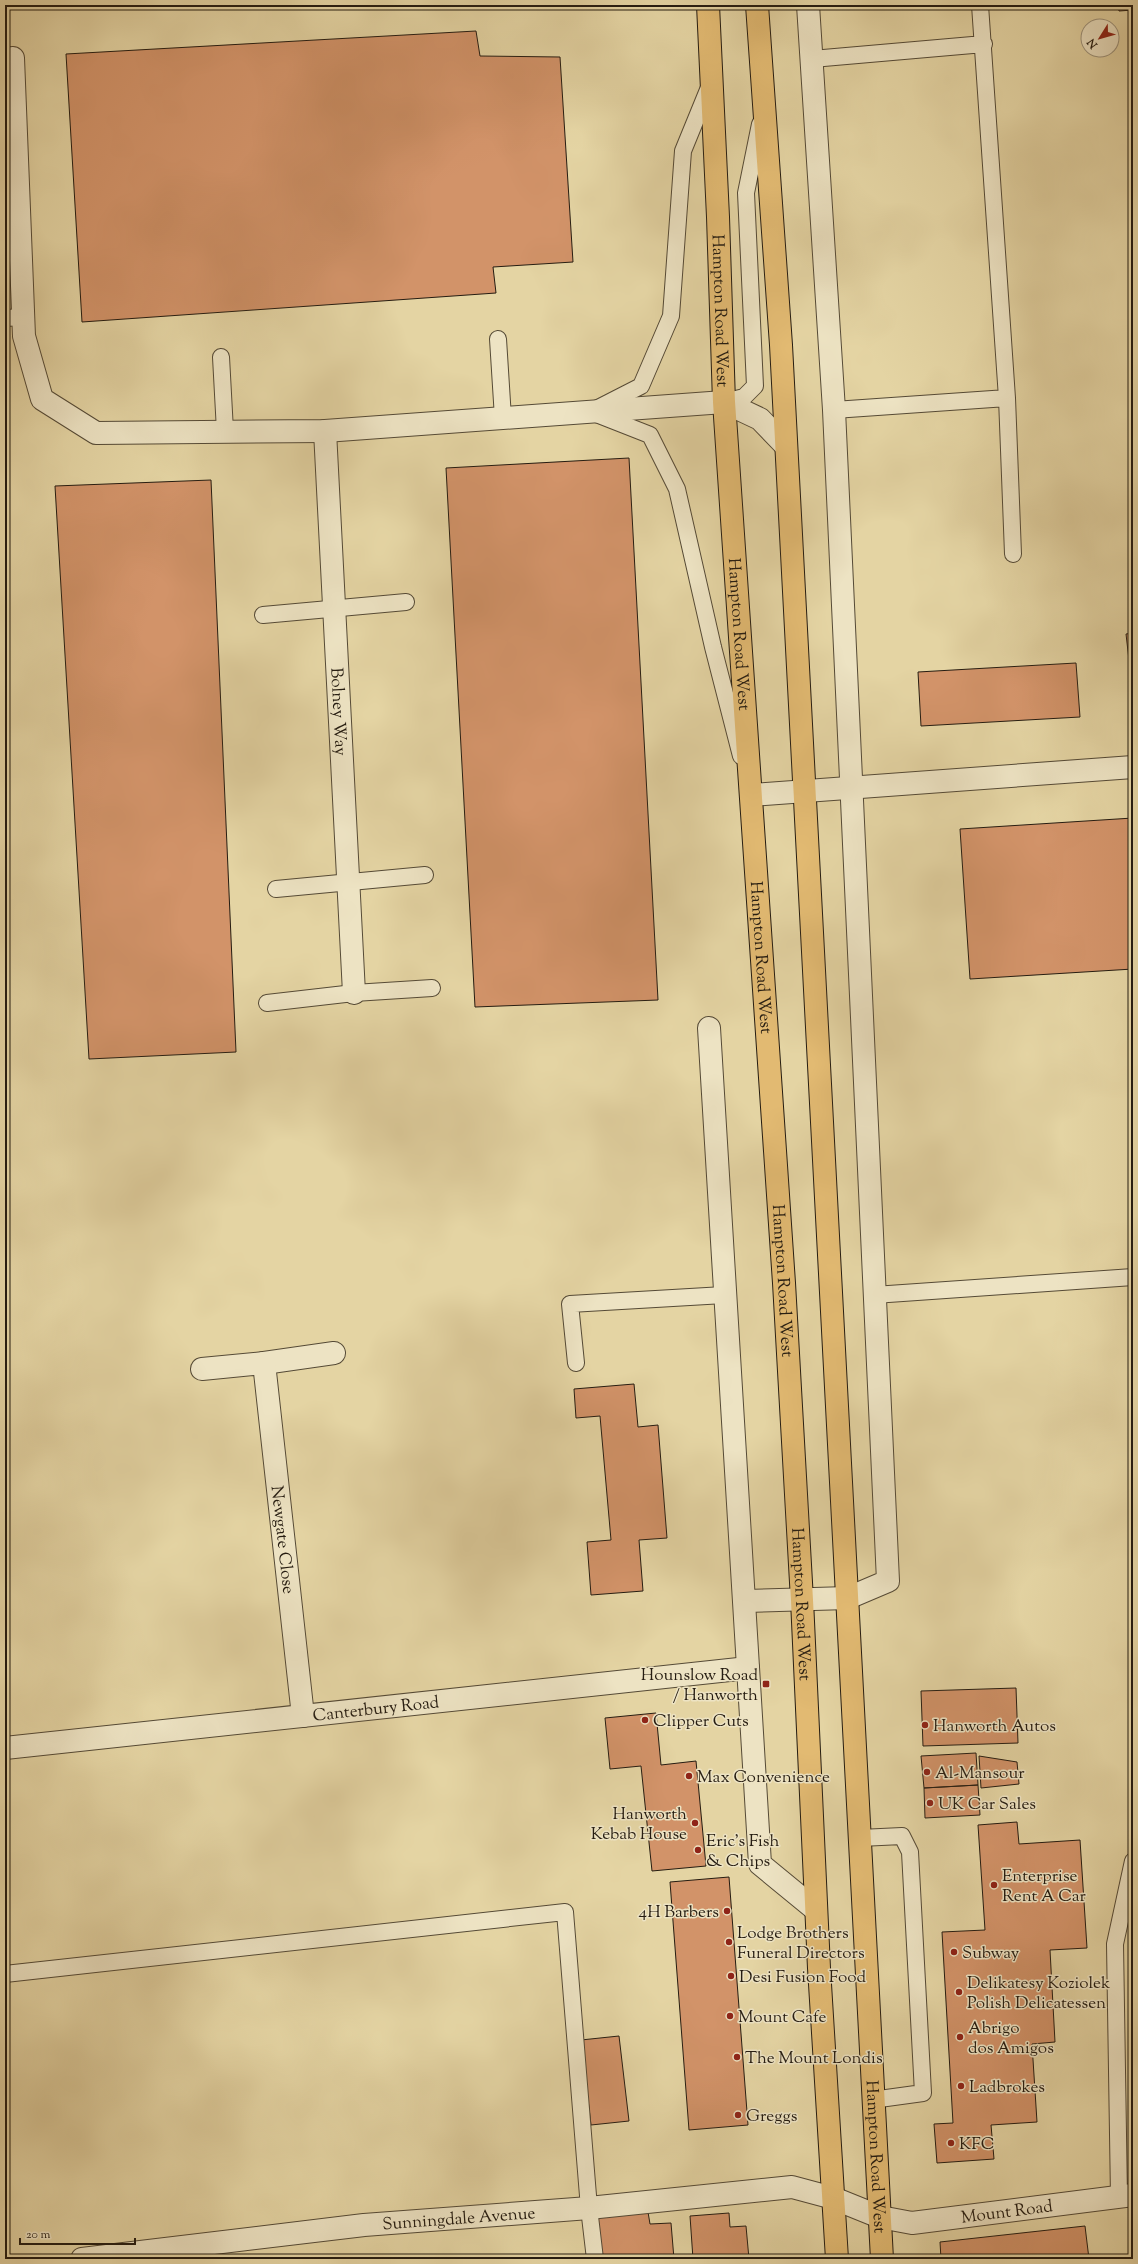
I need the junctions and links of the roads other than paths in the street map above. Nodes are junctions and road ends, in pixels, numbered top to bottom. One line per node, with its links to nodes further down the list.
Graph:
1 (708, 5): 8 (main road, Hampton Road West)
2 (757, 5): 10 (main road, Hampton Road West)
3 (808, 5): 7 (street)
4 (980, 5): 5 (lane)
5 (984, 44): 7 (lane); 14 (lane)
6 (13, 58): 9 (street)
7 (812, 59): 16 (street)
8 (711, 83): 15 (main road, Hampton Road West); 17 (lane)
9 (10, 100): 11 (street)
10 (764, 105): 15 (lane); 21 (main road, Hampton Road West)
11 (14, 318): 20 (street)
12 (498, 339): 18 (lane)
13 (221, 357): 20 (lane)
14 (1007, 398): 16 (lane); 22 (lane)
15 (724, 402): 17 (street); 21 (street); 29 (main road, Hampton Road West)
16 (834, 410): 27 (street)
17 (591, 412): 18 (street); 29 (lane)
18 (504, 418): 19 (street)
19 (325, 431): 20 (street); 24 (street, Bolney Way)
20 (226, 432)
21 (786, 446): 28 (main road, Hampton Road West)
22 (1013, 554)
23 (406, 602): 24 (lane)
24 (335, 609): 25 (lane); 31 (street, Bolney Way)
25 (263, 614)
26 (1133, 767): 27 (street)
27 (852, 788): 28 (street); 38 (street)
28 (805, 792): 29 (street); 44 (main road, Hampton Road West)
29 (751, 795): 45 (main road, Hampton Road West)
30 (425, 875): 31 (lane)
31 (349, 883): 32 (lane); 34 (street, Bolney Way)
32 (276, 889)
33 (432, 988): 34 (lane)
34 (354, 993): 35 (lane)
35 (266, 1003)
36 (709, 1028): 39 (street)
37 (1133, 1277): 38 (lane)
38 (874, 1294): 44 (street)
39 (724, 1295): 42 (lane); 46 (street)
40 (334, 1353): 41 (street)
41 (264, 1363): 43 (street); 48 (street, Newgate Close)
42 (576, 1363)
43 (202, 1369)
44 (848, 1598): 45 (street); 50 (main road, Hampton Road West)
45 (802, 1600): 46 (street); 52 (main road, Hampton Road West)
46 (744, 1601): 47 (street)
47 (748, 1668): 48 (street, Canterbury Road); 52 (street)
48 (304, 1716): 49 (street, Canterbury Road)
49 (5, 1748)
50 (860, 1838): 54 (main road, Hampton Road West); 54 (lane)
51 (1133, 1860): 55 (lane)
52 (816, 1910): 56 (main road, Hampton Road West)
53 (5, 1974): 57 (lane)
54 (872, 2100): 58 (main road, Hampton Road West)
55 (1126, 2196): 58 (street, Mount Road)
56 (833, 2198): 57 (street, Sunningdale Avenue); 58 (street, Mount Road); 61 (main road, Hampton Road West)
57 (589, 2208): 59 (street, Sunningdale Avenue); 60 (lane)
58 (880, 2217): 62 (main road, Hampton Road West)
59 (82, 2259)
60 (595, 2259)
61 (837, 2259)
62 (882, 2259)

